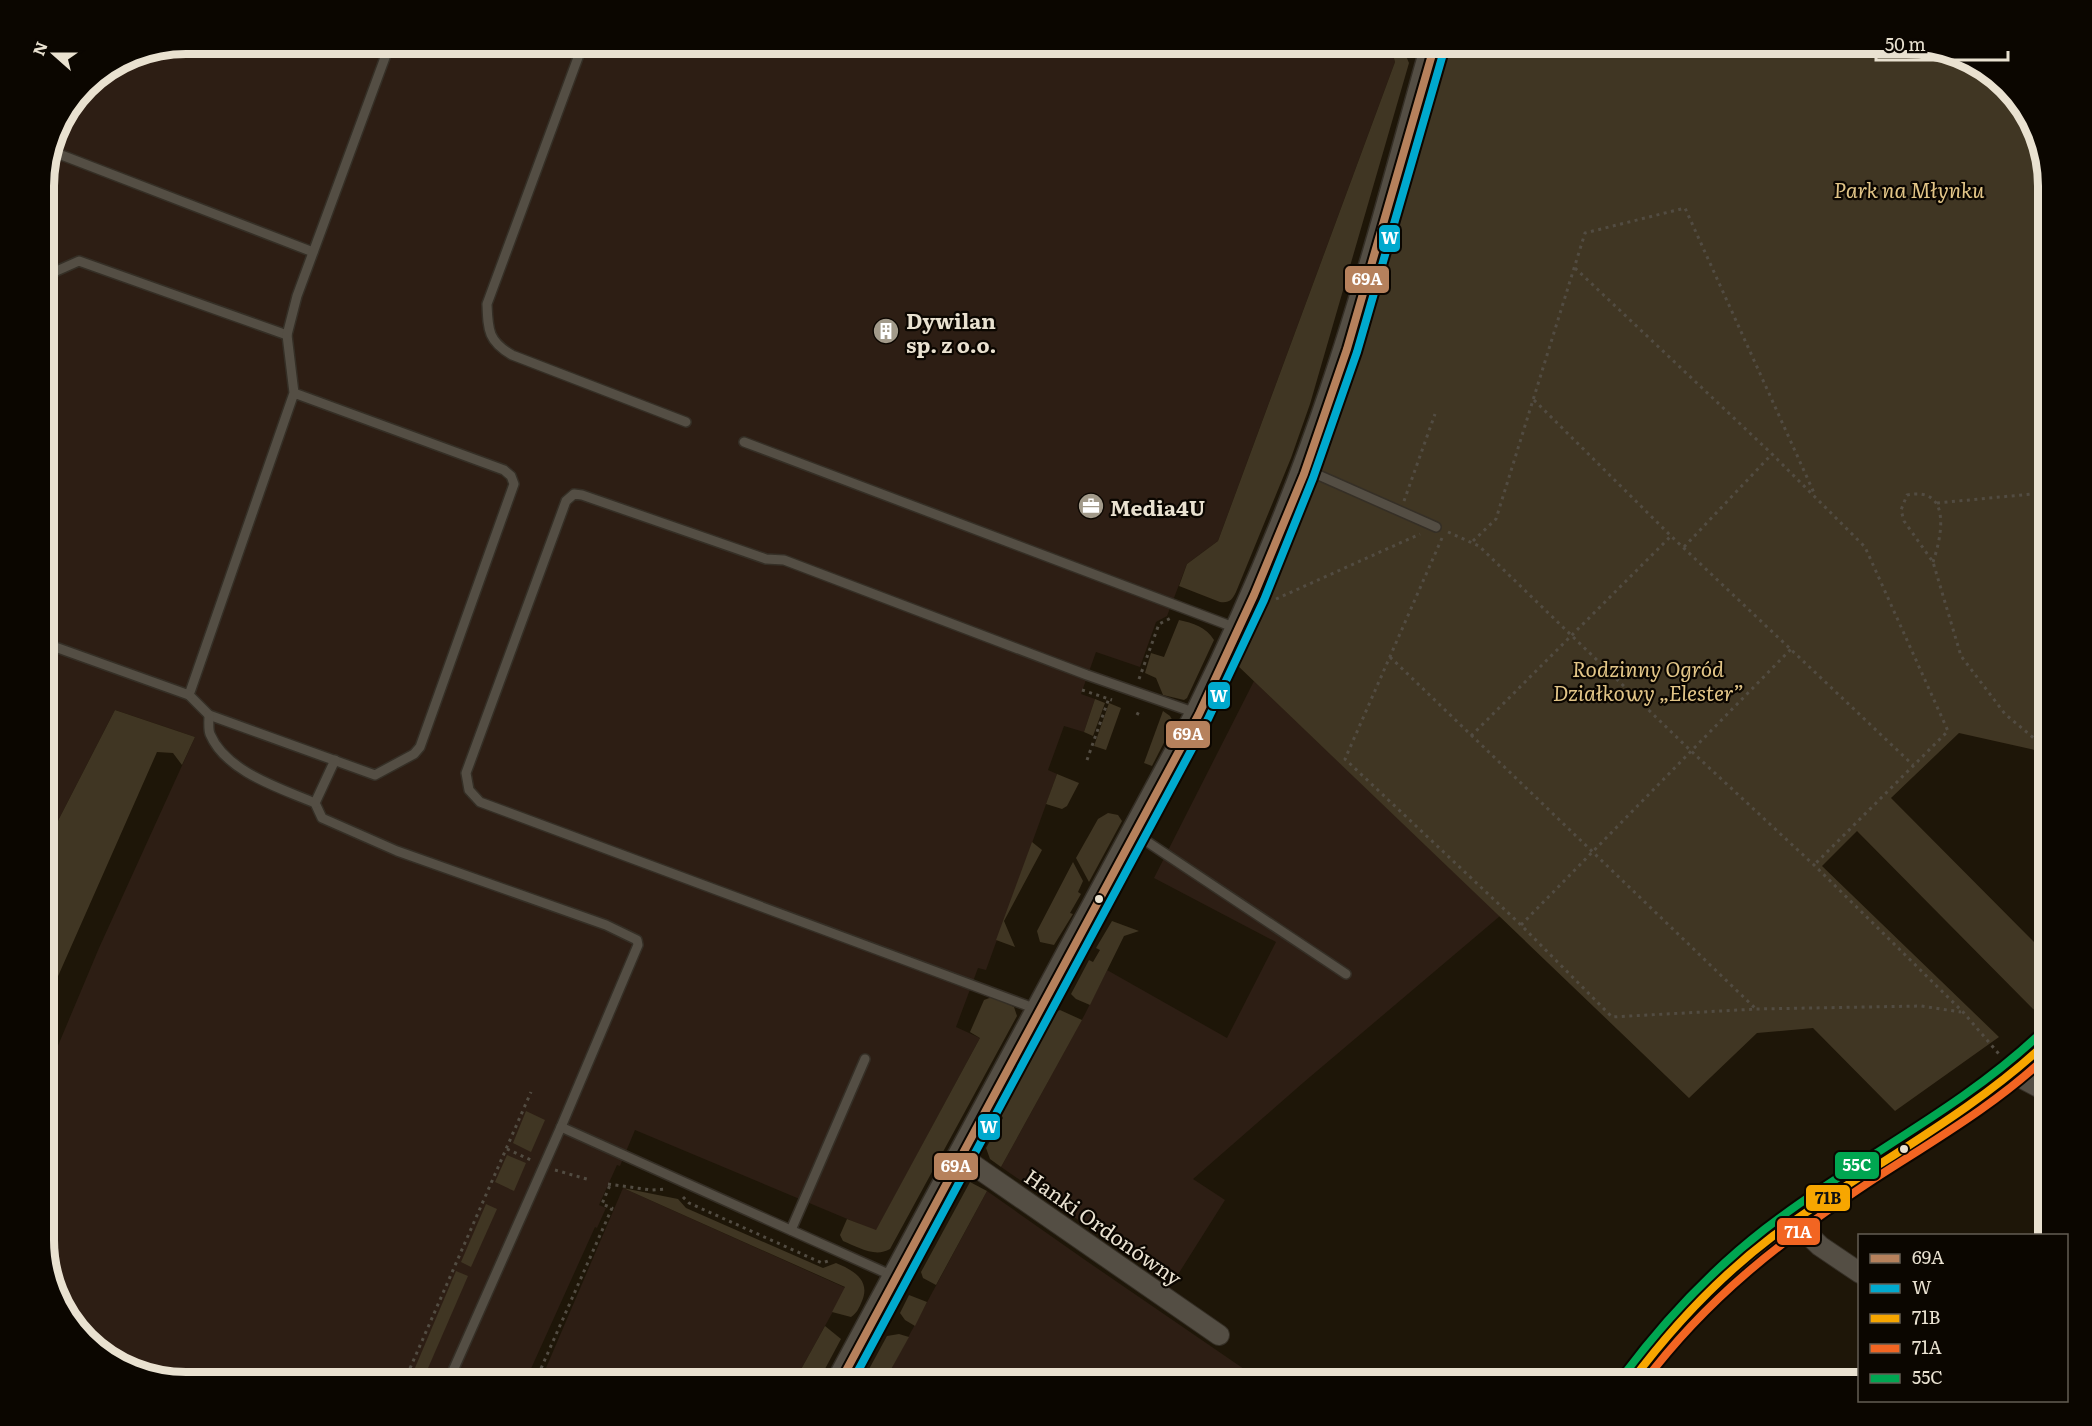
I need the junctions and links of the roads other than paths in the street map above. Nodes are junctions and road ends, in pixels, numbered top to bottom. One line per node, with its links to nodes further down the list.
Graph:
1 (386, 54): 5 (lane)
2 (579, 54): 9 (lane)
3 (1432, 54): 11 (street)
4 (58, 154): 5 (lane)
5 (313, 252): 7 (lane)
6 (54, 272): 7 (lane)
7 (287, 335): 8 (lane)
8 (294, 393): 15 (lane); 18 (lane)
9 (686, 422)
10 (744, 442): 13 (lane)
11 (1305, 469): 12 (lane); 13 (street)
12 (1436, 527)
13 (1244, 621): 16 (street)
14 (54, 647): 15 (lane)
15 (189, 695): 17 (lane)
16 (1199, 714): 20 (street); 22 (lane)
17 (209, 715): 18 (lane); 19 (lane)
18 (335, 760): 19 (lane)
19 (315, 803): 27 (lane)
20 (1135, 834): 21 (lane); 22 (street)
21 (1346, 974)
22 (1040, 1010): 28 (street)
23 (2038, 1051): 25 (street)
24 (865, 1059): 30 (lane)
25 (2012, 1073): 26 (street); 29 (street)
26 (2038, 1086)
27 (561, 1127): 30 (lane); 34 (lane)
28 (962, 1157): 32 (street); 33 (street, Hanki Ordonówny)
29 (1794, 1221): 31 (street); 36 (street)
30 (790, 1230): 32 (lane)
31 (1858, 1272)
32 (897, 1278): 35 (street)
33 (1219, 1335)
34 (453, 1372)
35 (846, 1372)
36 (1639, 1372)

